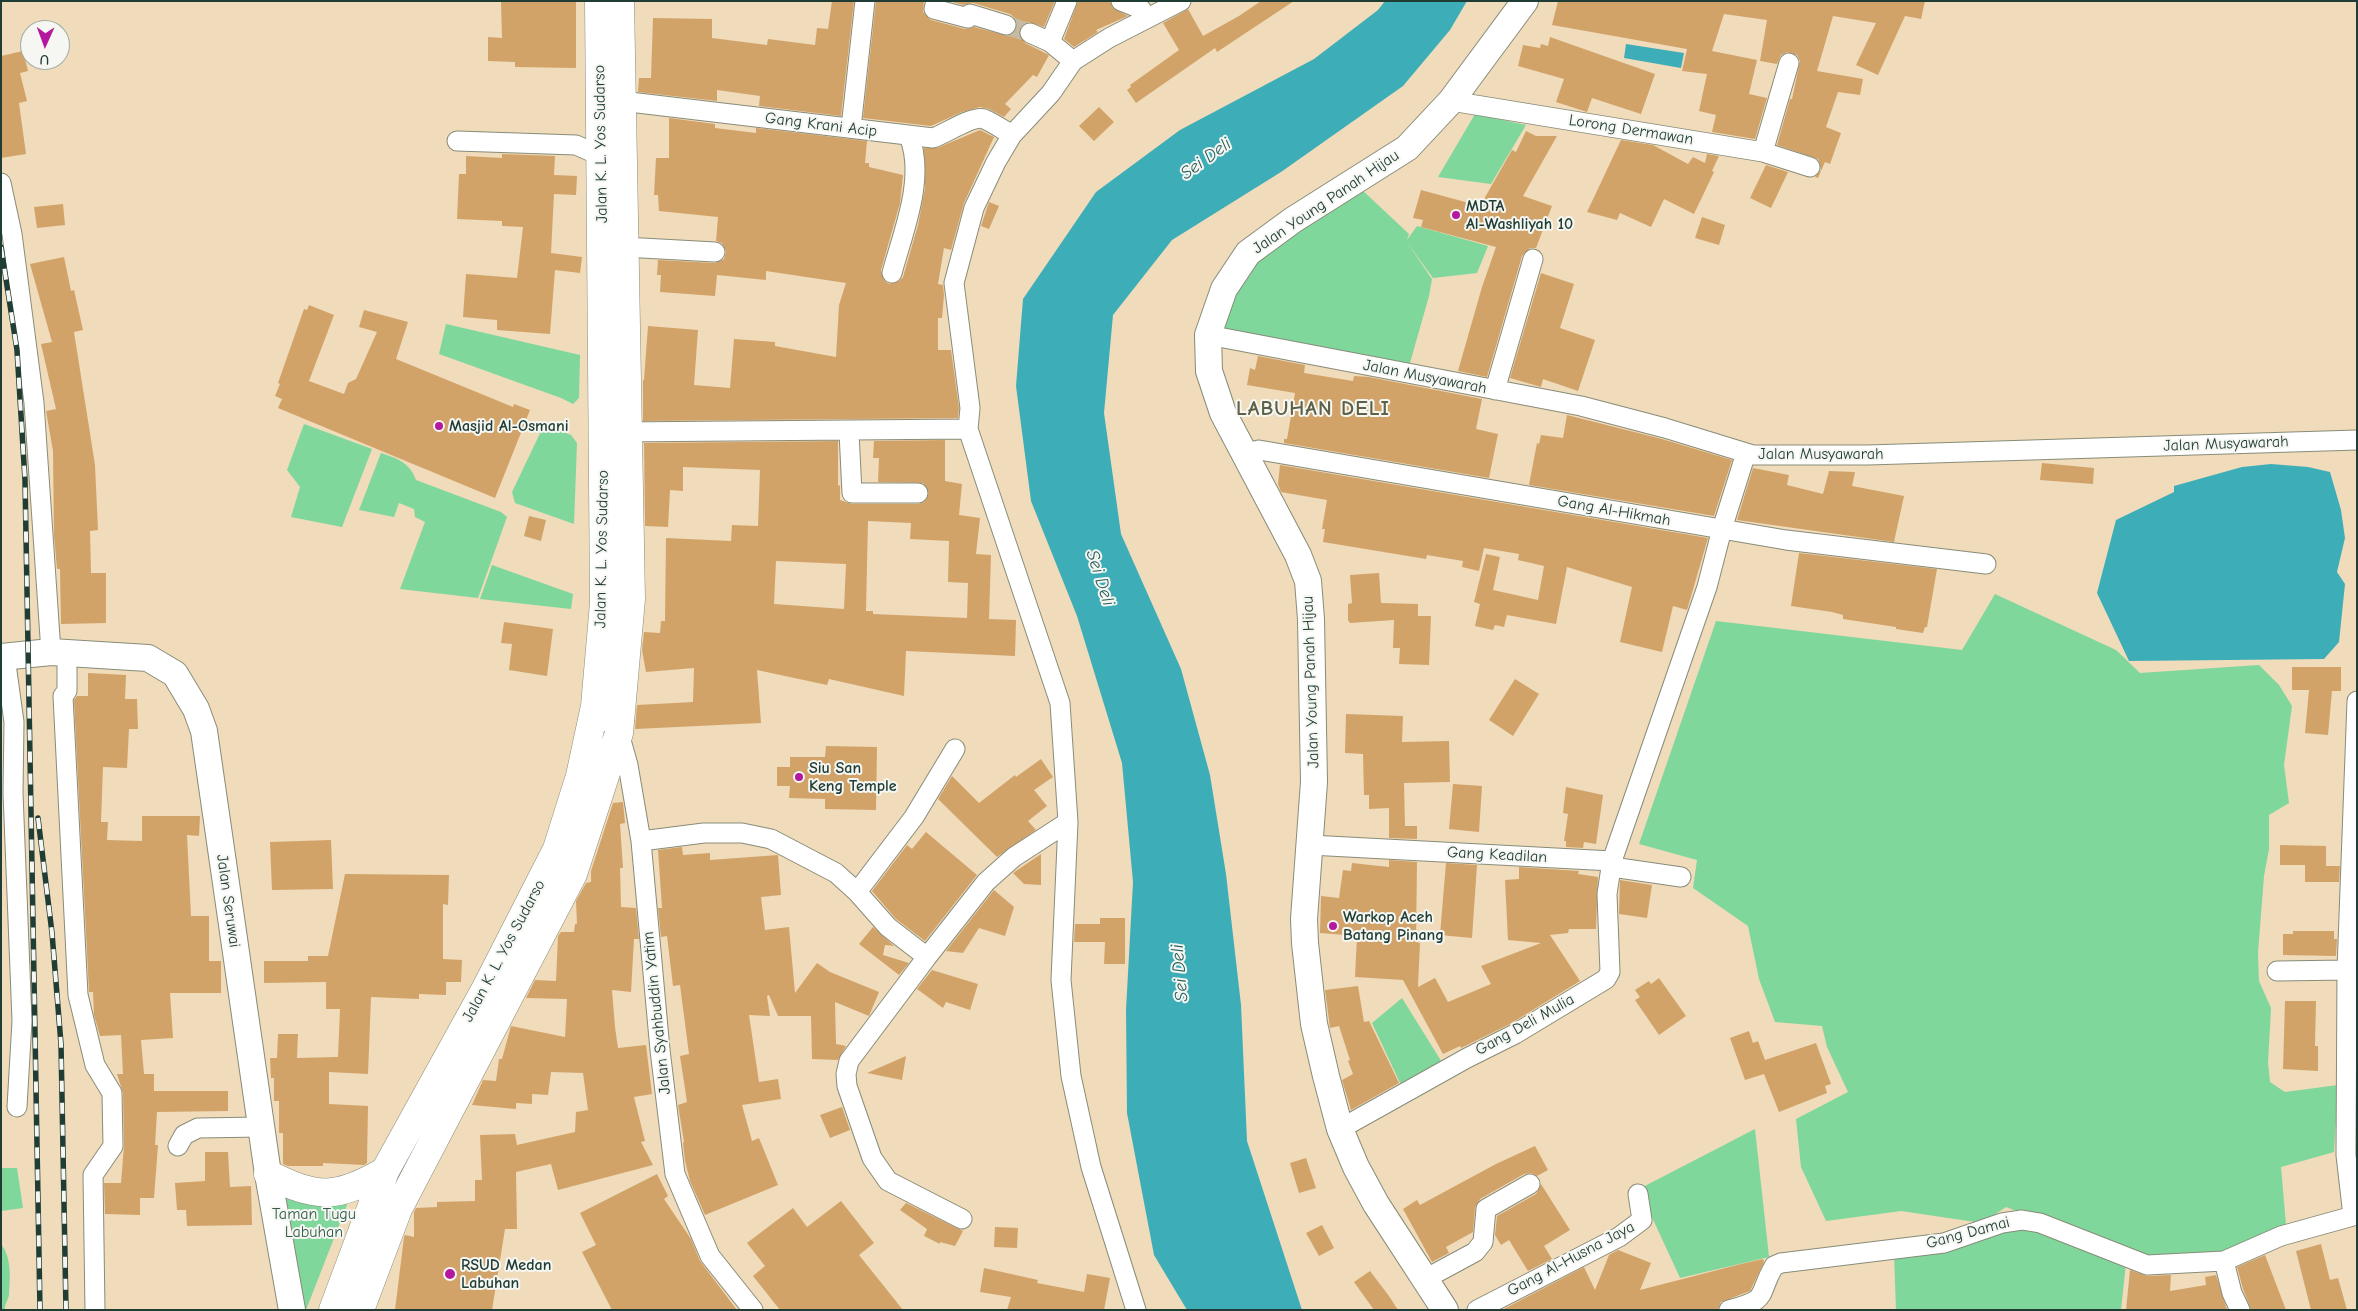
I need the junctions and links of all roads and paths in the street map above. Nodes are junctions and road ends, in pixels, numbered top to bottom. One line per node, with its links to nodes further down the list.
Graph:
1 (599, 1): 22 (highway, Jalan K. L. Yos Sudarso)
2 (620, 1): 15 (highway, Jalan K. L. Yos Sudarso)
3 (865, 1): 17 (street)
4 (936, 1): 10 (street)
5 (1068, 1): 12 (street)
6 (1121, 1): 9 (street)
7 (1182, 1): 9 (street)
8 (1525, 1): 16 (street, Jalan Young Panah Hijau)
9 (1146, 18): 13 (street)
10 (1006, 25)
11 (1030, 34): 12 (street)
12 (1050, 42): 13 (street)
13 (1073, 61): 18 (street)
14 (1789, 63): 21 (street)
15 (621, 101): 17 (street, Gang Krani Acip); 25 (highway, Jalan K. L. Yos Sudarso)
16 (1451, 101): 21 (street, Lorong Dermawan); 29 (street, Jalan Young Panah Hijau)
17 (851, 128): 19 (street, Gang Krani Acip)
18 (1012, 135): 19 (street, Gang Krani Acip); 31 (street)
19 (910, 136): 28 (street)
20 (458, 140): 22 (street)
21 (1763, 152): 23 (street, Lorong Dermawan)
22 (601, 156): 32 (highway, Jalan K. L. Yos Sudarso)
23 (1810, 167)
24 (1, 183): 40 (street)
25 (624, 247): 26 (street); 32 (highway, Jalan K. L. Yos Sudarso)
26 (715, 252)
27 (1533, 259): 30 (street)
28 (892, 273)
29 (1208, 335): 30 (street, Jalan Musyawarah); 36 (street, Jalan Young Panah Hijau)
30 (1495, 390): 35 (street, Jalan Musyawarah)
31 (968, 429): 33 (street); 46 (street)
32 (615, 432): 33 (street); 43 (highway, Jalan K. L. Yos Sudarso); 44 (highway, Jalan K. L. Yos Sudarso)
33 (849, 432): 37 (street)
34 (2357, 440): 35 (street, Jalan Musyawarah)
35 (1746, 453): 38 (street)
36 (1243, 454): 38 (street, Gang Al-Hikmah); 48 (street, Jalan Young Panah Hijau)
37 (918, 493)
38 (1722, 530): 39 (street, Gang Al-Hikmah); 49 (street)
39 (1986, 564)
40 (59, 652): 41 (street, Jalan Seruwai); 56 (street, Jalan Seruwai); 66 (street)
41 (3, 657): 55 (street)
42 (2357, 701): 53 (street)
43 (595, 706): 44 (street, Jalan Syahbuddin Yatim); 59 (highway, Jalan K. L. Yos Sudarso)
44 (619, 733): 47 (street, Jalan Syahbuddin Yatim); 69 (highway, Jalan K. L. Yos Sudarso)
45 (955, 749): 51 (street)
46 (1068, 822): 52 (street); 71 (street)
47 (641, 841): 51 (street); 70 (street, Jalan Syahbuddin Yatim)
48 (1310, 845): 49 (street, Gang Keadilan); 57 (street, Jalan Young Panah Hijau)
49 (1612, 861): 50 (street, Gang Keadilan); 57 (street, Gang Deli Mulia)
50 (1681, 877)
51 (857, 892): 52 (street)
52 (927, 957): 63 (street)
53 (2347, 970): 54 (street); 64 (street)
54 (2277, 971)
55 (17, 1107)
56 (262, 1127): 58 (street); 60 (street, Jalan Seruwai)
57 (1340, 1129): 65 (street, Jalan Young Panah Hijau)
58 (178, 1146)
59 (385, 1171): 60 (highway); 68 (highway, Jalan K. L. Yos Sudarso)
60 (268, 1174): 67 (street, Jalan Seruwai)
61 (1530, 1184): 65 (street)
62 (1638, 1194): 73 (street, Gang Al-Husna Jaya)
63 (962, 1219)
64 (2224, 1261): 74 (street, Gang Damai); 75 (street)
65 (1425, 1279): 72 (street, Jalan Young Panah Hijau)
66 (95, 1310)
67 (292, 1310)
68 (333, 1310)
69 (360, 1310)
70 (753, 1310)
71 (1136, 1310)
72 (1445, 1310)
73 (1476, 1310)
74 (1729, 1310)
75 (2240, 1310)

